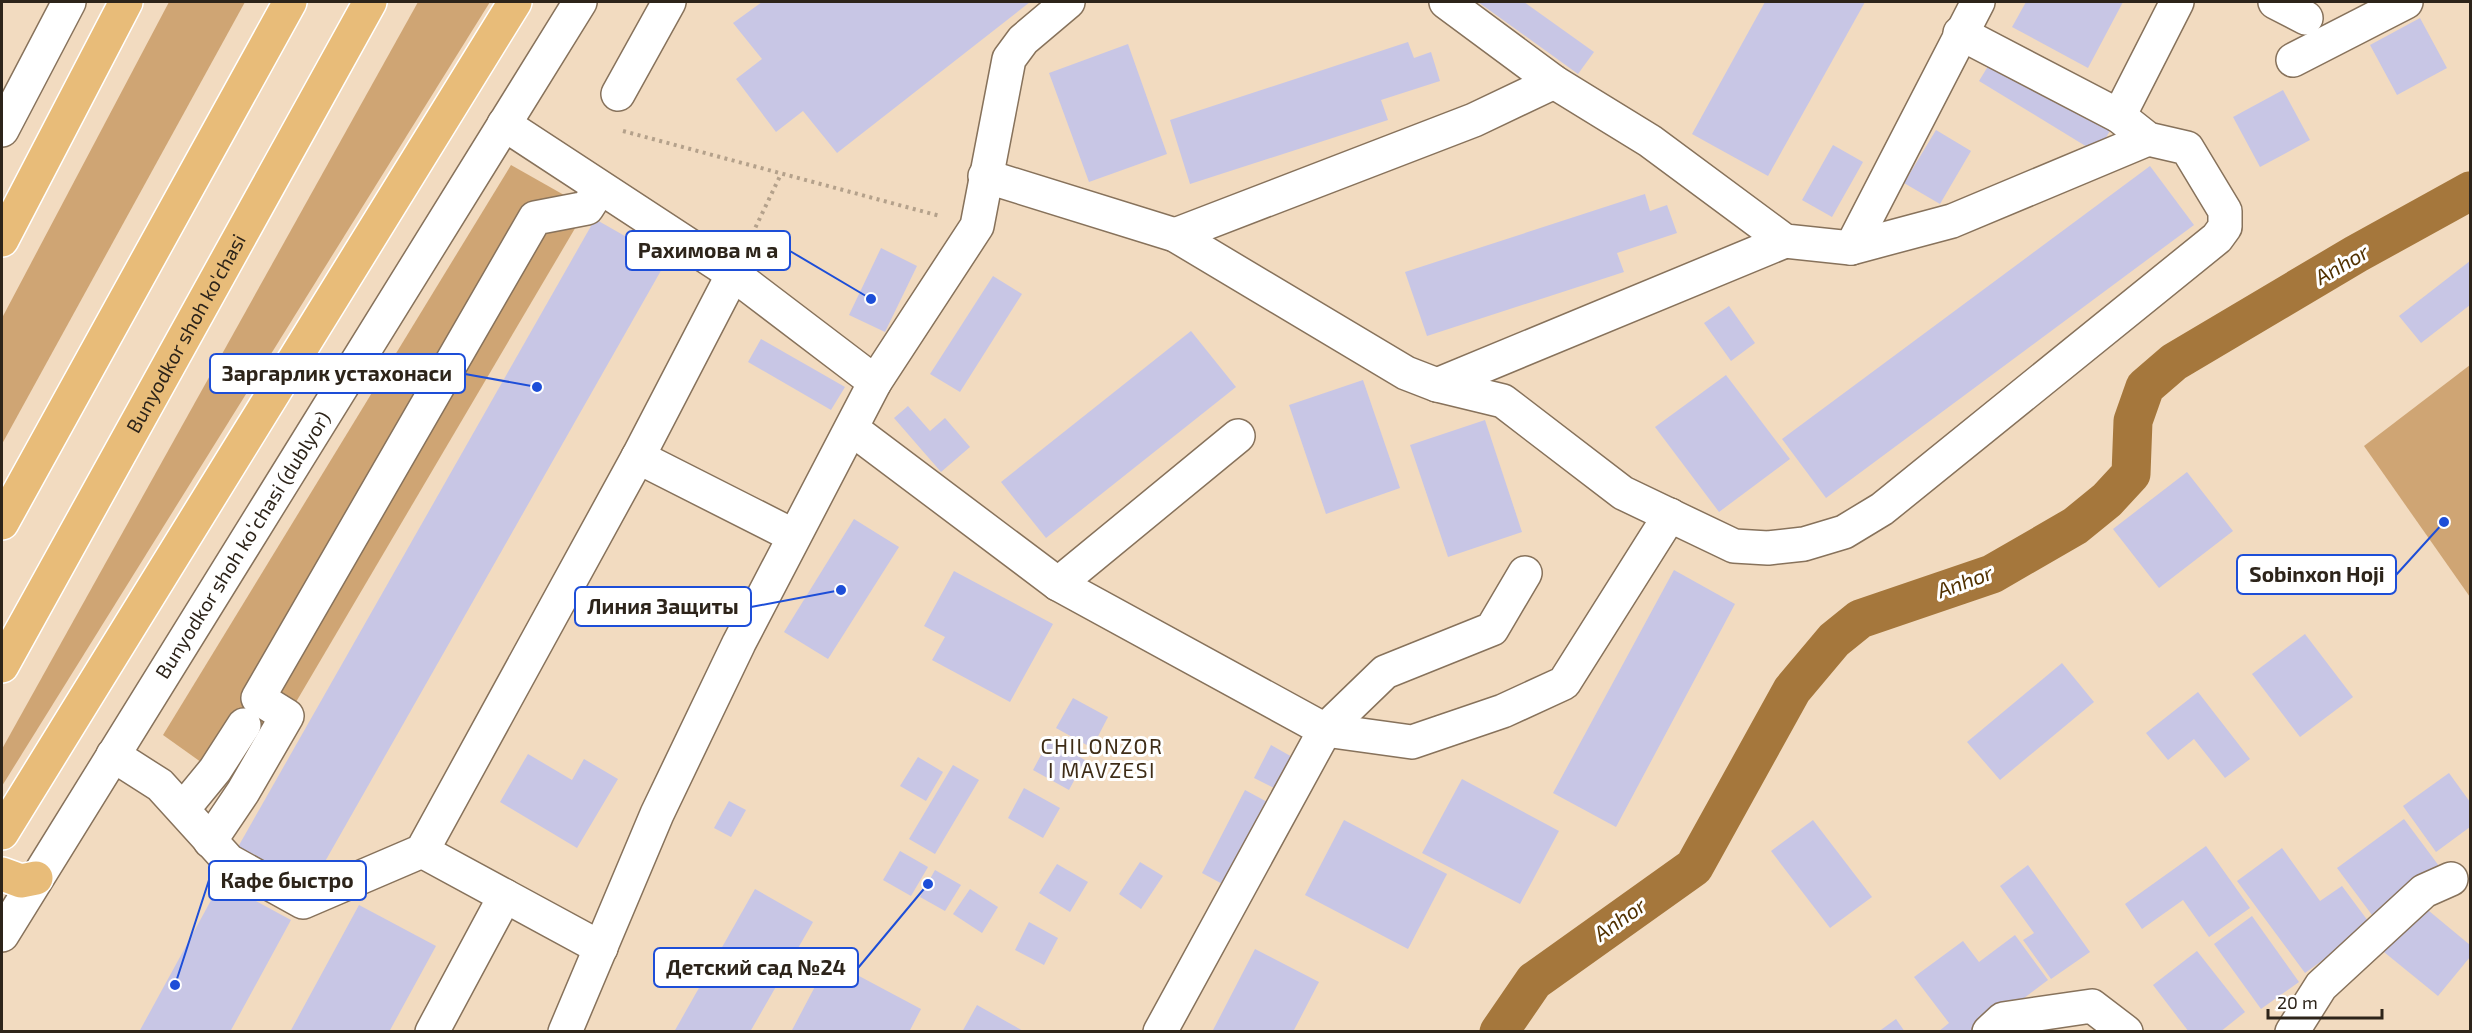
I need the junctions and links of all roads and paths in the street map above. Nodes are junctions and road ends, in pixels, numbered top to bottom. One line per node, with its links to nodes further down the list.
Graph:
1 (69, 2): 20 (street)
2 (126, 2): 29 (main road)
3 (370, 2): 43 (main road, Bunyodkor shoh ko'chasi)
4 (514, 2): 48 (main road)
5 (580, 2): 21 (street, Bunyodkor shoh koʻchasi (dublyor))
6 (669, 2): 18 (street)
7 (1068, 2): 25 (street)
8 (1446, 2): 17 (street)
9 (1978, 2): 15 (street)
10 (2177, 2): 19 (street)
11 (2275, 2): 14 (street)
12 (2406, 2): 16 (street)
13 (289, 3): 39 (main road)
14 (2306, 18)
15 (1960, 33): 19 (street); 31 (street)
16 (2293, 60)
17 (1554, 82): 28 (street); 30 (street)
18 (618, 94)
19 (2119, 116): 23 (street)
20 (3, 122)
21 (504, 124): 26 (street); 46 (street, Bunyodkor shoh koʻchasi (dublyor))
22 (613, 129): 24 (path)
23 (2148, 139): 31 (street); 38 (street)
24 (781, 174): 27 (path); 32 (path)
25 (985, 176): 27 (street); 28 (street)
26 (600, 188): 32 (street); 49 (street)
27 (977, 226): 33 (street)
28 (1175, 235): 34 (street)
29 (2, 240)
30 (1785, 241): 31 (street); 34 (street)
31 (1851, 248)
32 (733, 274): 33 (street); 37 (street)
33 (875, 382): 35 (street)
34 (1437, 385): 38 (street)
35 (852, 429): 40 (street); 42 (street)
36 (1238, 436): 42 (street)
37 (638, 458): 40 (street); 50 (street)
38 (1670, 515): 45 (street)
39 (2, 523)
40 (794, 536): 56 (street)
41 (1525, 573): 45 (street)
42 (1058, 584): 45 (street)
43 (2, 666)
44 (243, 725): 47 (street)
45 (1325, 730): 59 (street)
46 (113, 755): 47 (street); 52 (street, Bunyodkor shoh koʻchasi (dublyor))
47 (183, 809): 49 (street)
48 (2, 833)
49 (210, 841): 50 (street)
50 (422, 851): 54 (street)
51 (2, 874): 52 (main road)
52 (36, 878): 55 (street, Bunyodkor shoh koʻchasi (dublyor))
53 (2451, 879): 62 (street)
54 (505, 896): 56 (street); 57 (street)
55 (2, 934)
56 (601, 948): 58 (street)
57 (432, 1032)
58 (565, 1032)
59 (1160, 1032)
60 (1989, 1032): 61 (street)
61 (2126, 1032)
62 (2292, 1032)

